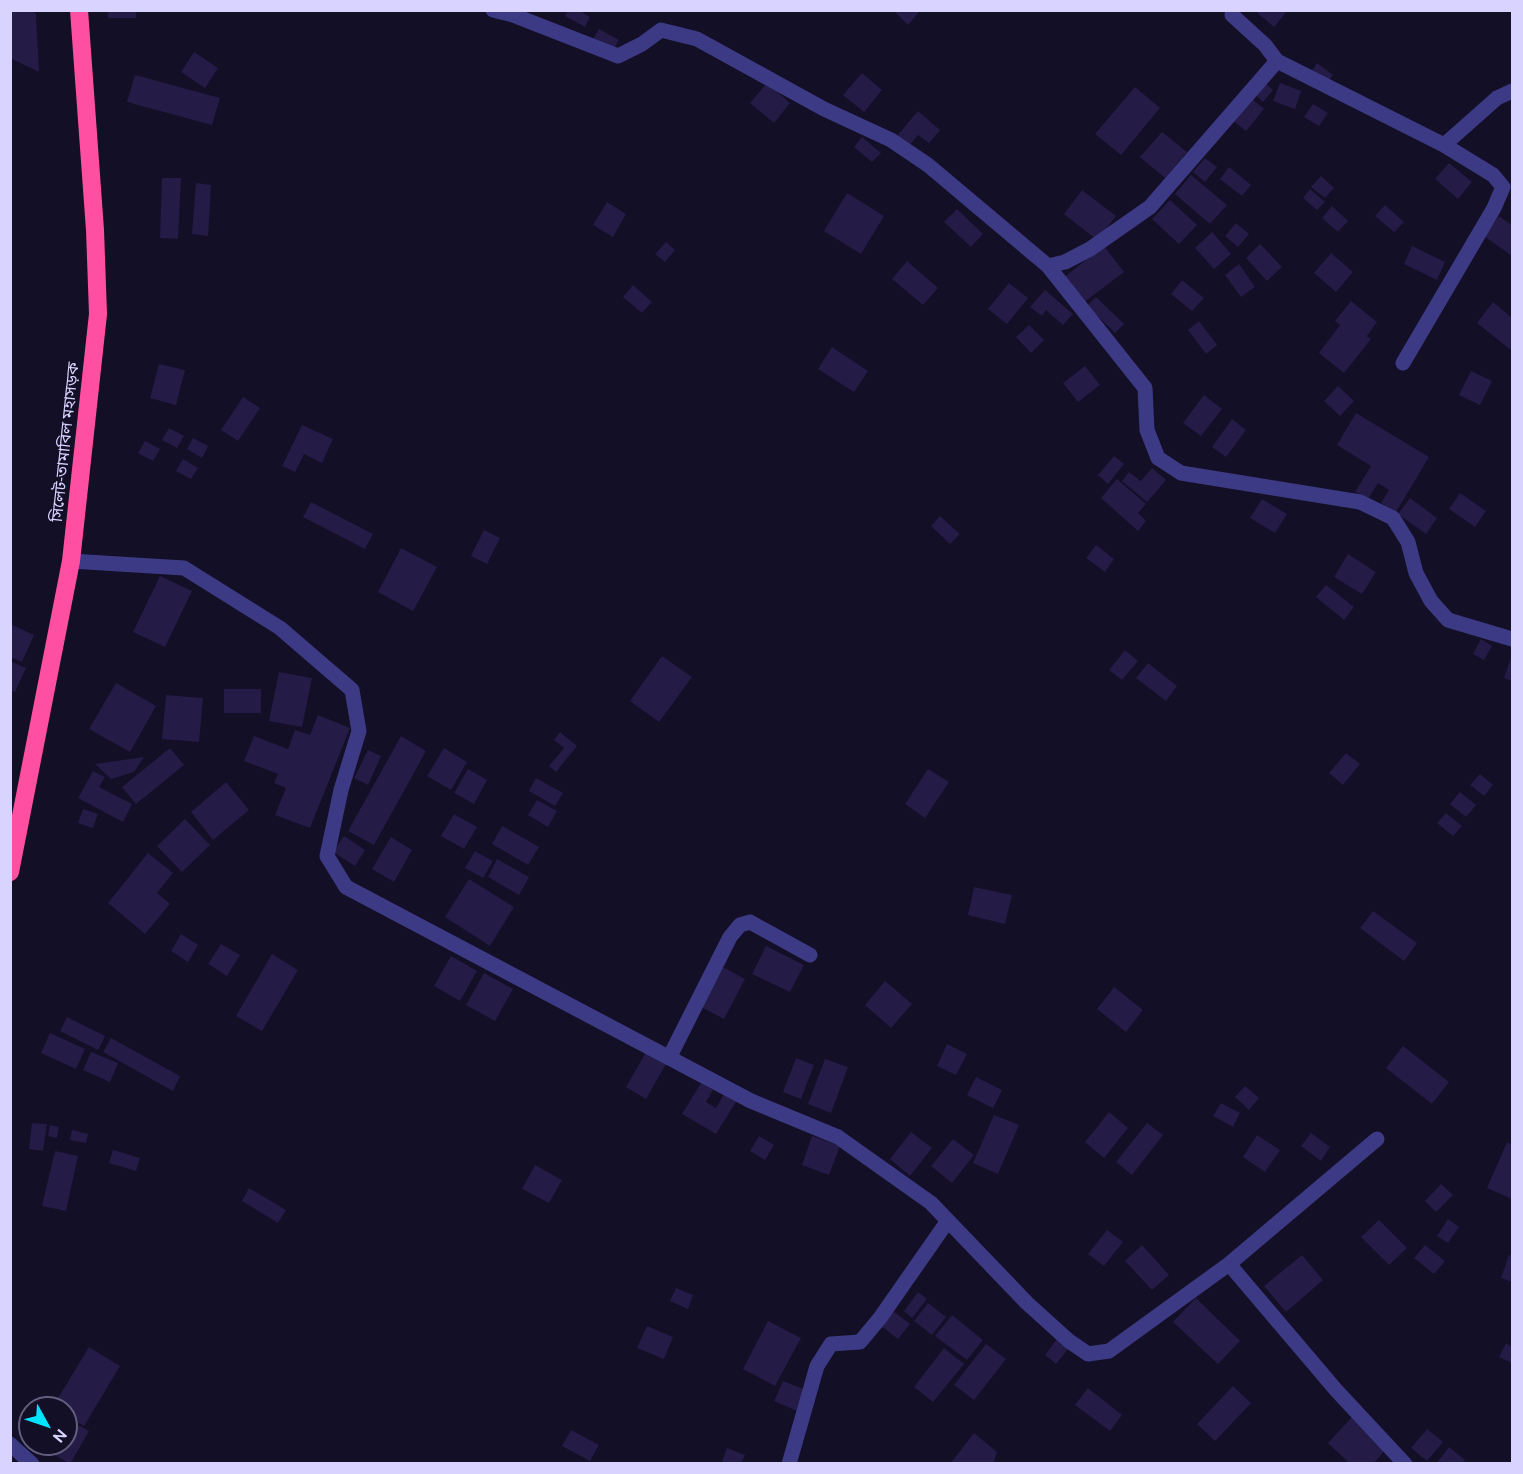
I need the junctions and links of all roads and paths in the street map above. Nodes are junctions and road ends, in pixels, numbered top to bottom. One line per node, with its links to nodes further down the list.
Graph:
1 (79, 10): 10 (highway, সিলেট-তামাবিল মহাসড়ক)
2 (493, 10): 8 (street)
3 (1233, 10): 4 (street)
4 (1277, 61): 6 (street); 8 (street)
5 (1512, 91): 6 (street)
6 (1444, 145): 7 (street)
7 (1508, 183): 9 (street)
8 (1048, 266): 11 (street)
9 (1403, 363)
10 (71, 561): 12 (highway, সিলেট-তামাবিল মহাসড়ক); 14 (street)
11 (1512, 639)
12 (10, 872)
13 (810, 955): 14 (street)
14 (669, 1058): 16 (street)
15 (1377, 1139): 17 (street)
16 (947, 1222): 17 (street); 20 (street)
17 (1229, 1264): 21 (street)
18 (10, 1444): 19 (street)
19 (32, 1464)
20 (789, 1464)
21 (1405, 1464)

